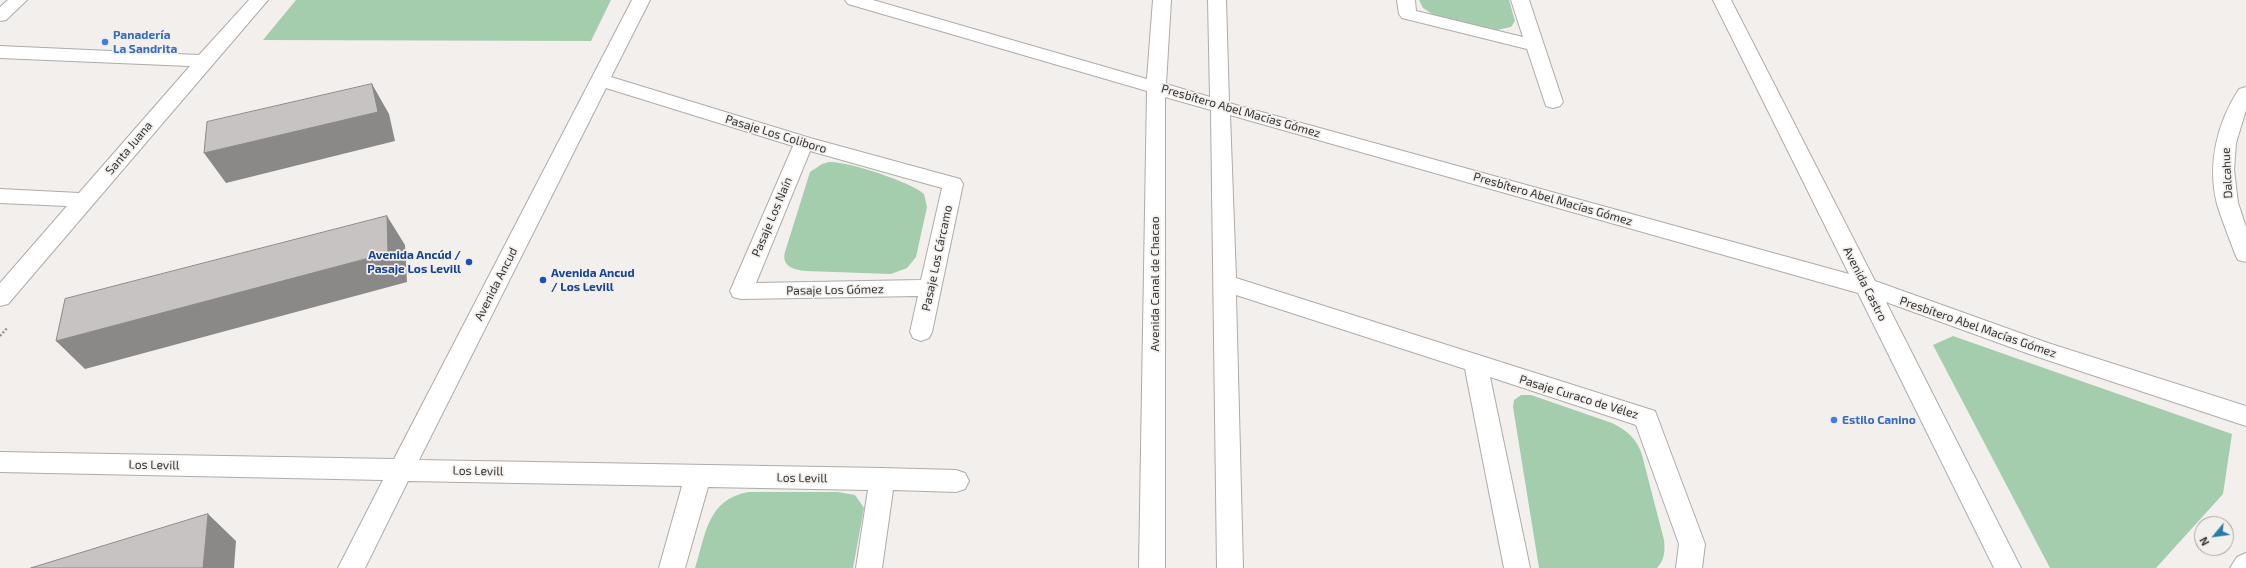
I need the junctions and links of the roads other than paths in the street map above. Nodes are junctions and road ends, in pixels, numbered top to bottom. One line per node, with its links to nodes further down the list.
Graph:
1 (18, 0): 10 (street)
2 (259, 0): 13 (street, Santa Juana)
3 (641, 0): 14 (street, Avenida Ancud)
4 (854, 0): 15 (street, Presbítero Abel Macías Gómez)
5 (1162, 0): 15 (street, Avenida Canal de Chacao)
6 (1217, 0): 18 (street)
7 (1406, 0): 11 (street)
8 (1520, 0): 11 (street)
9 (1722, 0): 25 (street, Avenida Castro)
10 (0, 16)
11 (1534, 46): 17 (street)
12 (0, 52): 13 (street)
13 (204, 61): 22 (street, Santa Juana)
14 (600, 80): 19 (street, Pasaje Los Coliboro); 33 (street, Avenida Ancud)
15 (1156, 87): 18 (street, Presbítero Abel Macías Gómez); 41 (street, Avenida Canal de Chacao)
16 (2246, 93): 23 (street, Dalcahue)
17 (1553, 102)
18 (1219, 106): 24 (street); 25 (street, Presbítero Abel Macías Gómez)
19 (804, 143): 20 (street, Pasaje Los Coliboro); 27 (street, Pasaje Los Naín)
20 (953, 184): 26 (street, Pasaje Los Cárcamo)
21 (0, 196): 22 (street)
22 (85, 200): 28 (street, Santa Juana)
23 (2246, 254)
24 (1225, 283): 30 (street, Pasaje Curaco de Vélez); 42 (street)
25 (1867, 287): 31 (street, Presbítero Abel Macías Gómez); 45 (street, Avenida Castro)
26 (930, 288): 27 (street, Pasaje Los Gómez); 29 (street, Pasaje Los Cárcamo)
27 (740, 292)
28 (0, 298)
29 (922, 332)
30 (1476, 365): 43 (street); 44 (street, Pasaje Curaco de Vélez)
31 (2246, 416)
32 (0, 462): 33 (street, Los Levill)
33 (400, 470): 34 (street, Los Levill); 38 (street, Avenida Ancud)
34 (698, 476): 35 (street, Los Levill); 39 (street)
35 (882, 479): 36 (street, Los Levill); 40 (street)
36 (956, 481)
37 (2246, 565): 46 (street)
38 (351, 568)
39 (672, 568)
40 (869, 568)
41 (1152, 568)
42 (1230, 568)
43 (1517, 568)
44 (1689, 568)
45 (2008, 568)
46 (2243, 568)

